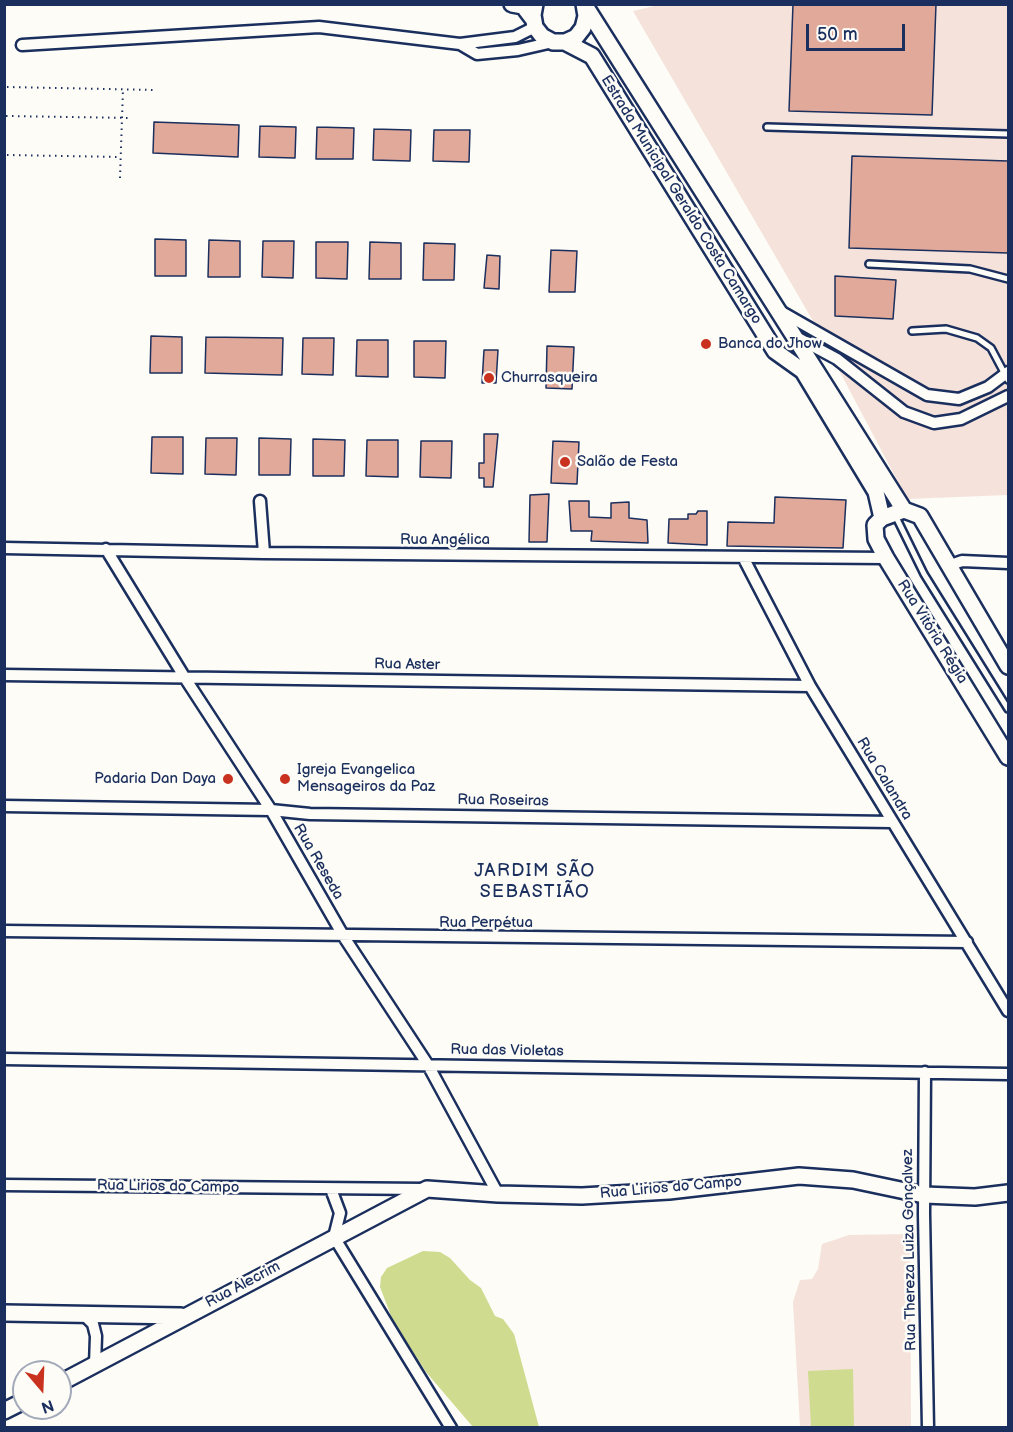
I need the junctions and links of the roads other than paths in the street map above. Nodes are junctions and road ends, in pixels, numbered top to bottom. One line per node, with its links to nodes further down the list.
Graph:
1 (512, 4): 3 (street, Estrada Municipal Geraldo Costa Camargo)
2 (584, 4): 4 (street); 11 (street, Estrada Municipal Geraldo Costa Camargo)
3 (535, 17): 4 (street, Estrada Municipal Geraldo Costa Camargo); 5 (street)
4 (564, 40): 5 (street); 14 (street, Estrada Municipal Geraldo Costa Camargo)
5 (460, 44): 6 (street)
6 (22, 45)
7 (767, 127): 8 (lane)
8 (1008, 134)
9 (868, 264): 10 (lane)
10 (1008, 279)
11 (780, 311): 13 (street, Estrada Municipal Geraldo Costa Camargo); 15 (street)
12 (912, 331): 15 (lane)
13 (796, 337): 14 (street); 16 (street); 18 (street, Estrada Municipal Geraldo Costa Camargo)
14 (775, 351): 18 (street, Estrada Municipal Geraldo Costa Camargo)
15 (1008, 375)
16 (1008, 396)
17 (260, 501): 21 (street)
18 (893, 514): 23 (street, Rua Vitória Régia); 25 (street, Estrada Municipal Geraldo Costa Camargo); 30 (lane)
19 (4, 549): 20 (street, Rua Angélica)
20 (106, 549): 21 (street, Rua Angélica); 28 (street, Rua Reseda)
21 (264, 554): 22 (street, Rua Angélica)
22 (743, 557): 23 (street, Rua Angélica); 29 (street, Rua Calandra)
23 (886, 558): 31 (street, Rua Vitória Régia)
24 (1008, 563): 25 (street)
25 (948, 566): 26 (street, Estrada Municipal Geraldo Costa Camargo)
26 (1008, 666)
27 (4, 675): 28 (street, Rua Aster)
28 (185, 678): 29 (street, Rua Aster); 33 (street, Rua Reseda)
29 (810, 686): 34 (street, Rua Calandra)
30 (1008, 710)
31 (1008, 757)
32 (4, 806): 33 (street, Rua Roseiras)
33 (271, 810): 34 (street, Rua Roseiras); 36 (street, Rua Reseda)
34 (892, 822): 37 (street, Rua Calandra)
35 (4, 931): 36 (street, Rua Perpétua)
36 (344, 937): 37 (street, Rua Perpétua); 40 (street, Rua Reseda)
37 (966, 942): 38 (street, Rua Calandra)
38 (1008, 1011)
39 (4, 1059): 40 (street, Rua das Violetas)
40 (428, 1065): 41 (street, Rua das Violetas); 47 (street, Rua Reseda)
41 (925, 1072): 42 (street, Rua das Violetas); 48 (street, Rua Thereza Luiza Gonçalvez)
42 (1008, 1074)
43 (4, 1185): 44 (street, Rua Lirios do Campo)
44 (331, 1189): 45 (street, Rua Lirios do Campo); 49 (street)
45 (427, 1189): 47 (street, Rua Lirios do Campo); 49 (street, Rua Alecrim)
46 (1008, 1193): 48 (street, Rua Lirios do Campo)
47 (498, 1194): 48 (street, Rua Lirios do Campo)
48 (924, 1195): 56 (street, Rua Thereza Luiza Gonçalvez)
49 (334, 1237): 52 (street, Rua Alecrim); 55 (street)
50 (4, 1313): 51 (street)
51 (83, 1314): 52 (street); 53 (street)
52 (184, 1316): 53 (street, Rua Alecrim)
53 (95, 1365): 54 (street, Rua Alecrim)
54 (72, 1377)
55 (451, 1428)
56 (927, 1428)

